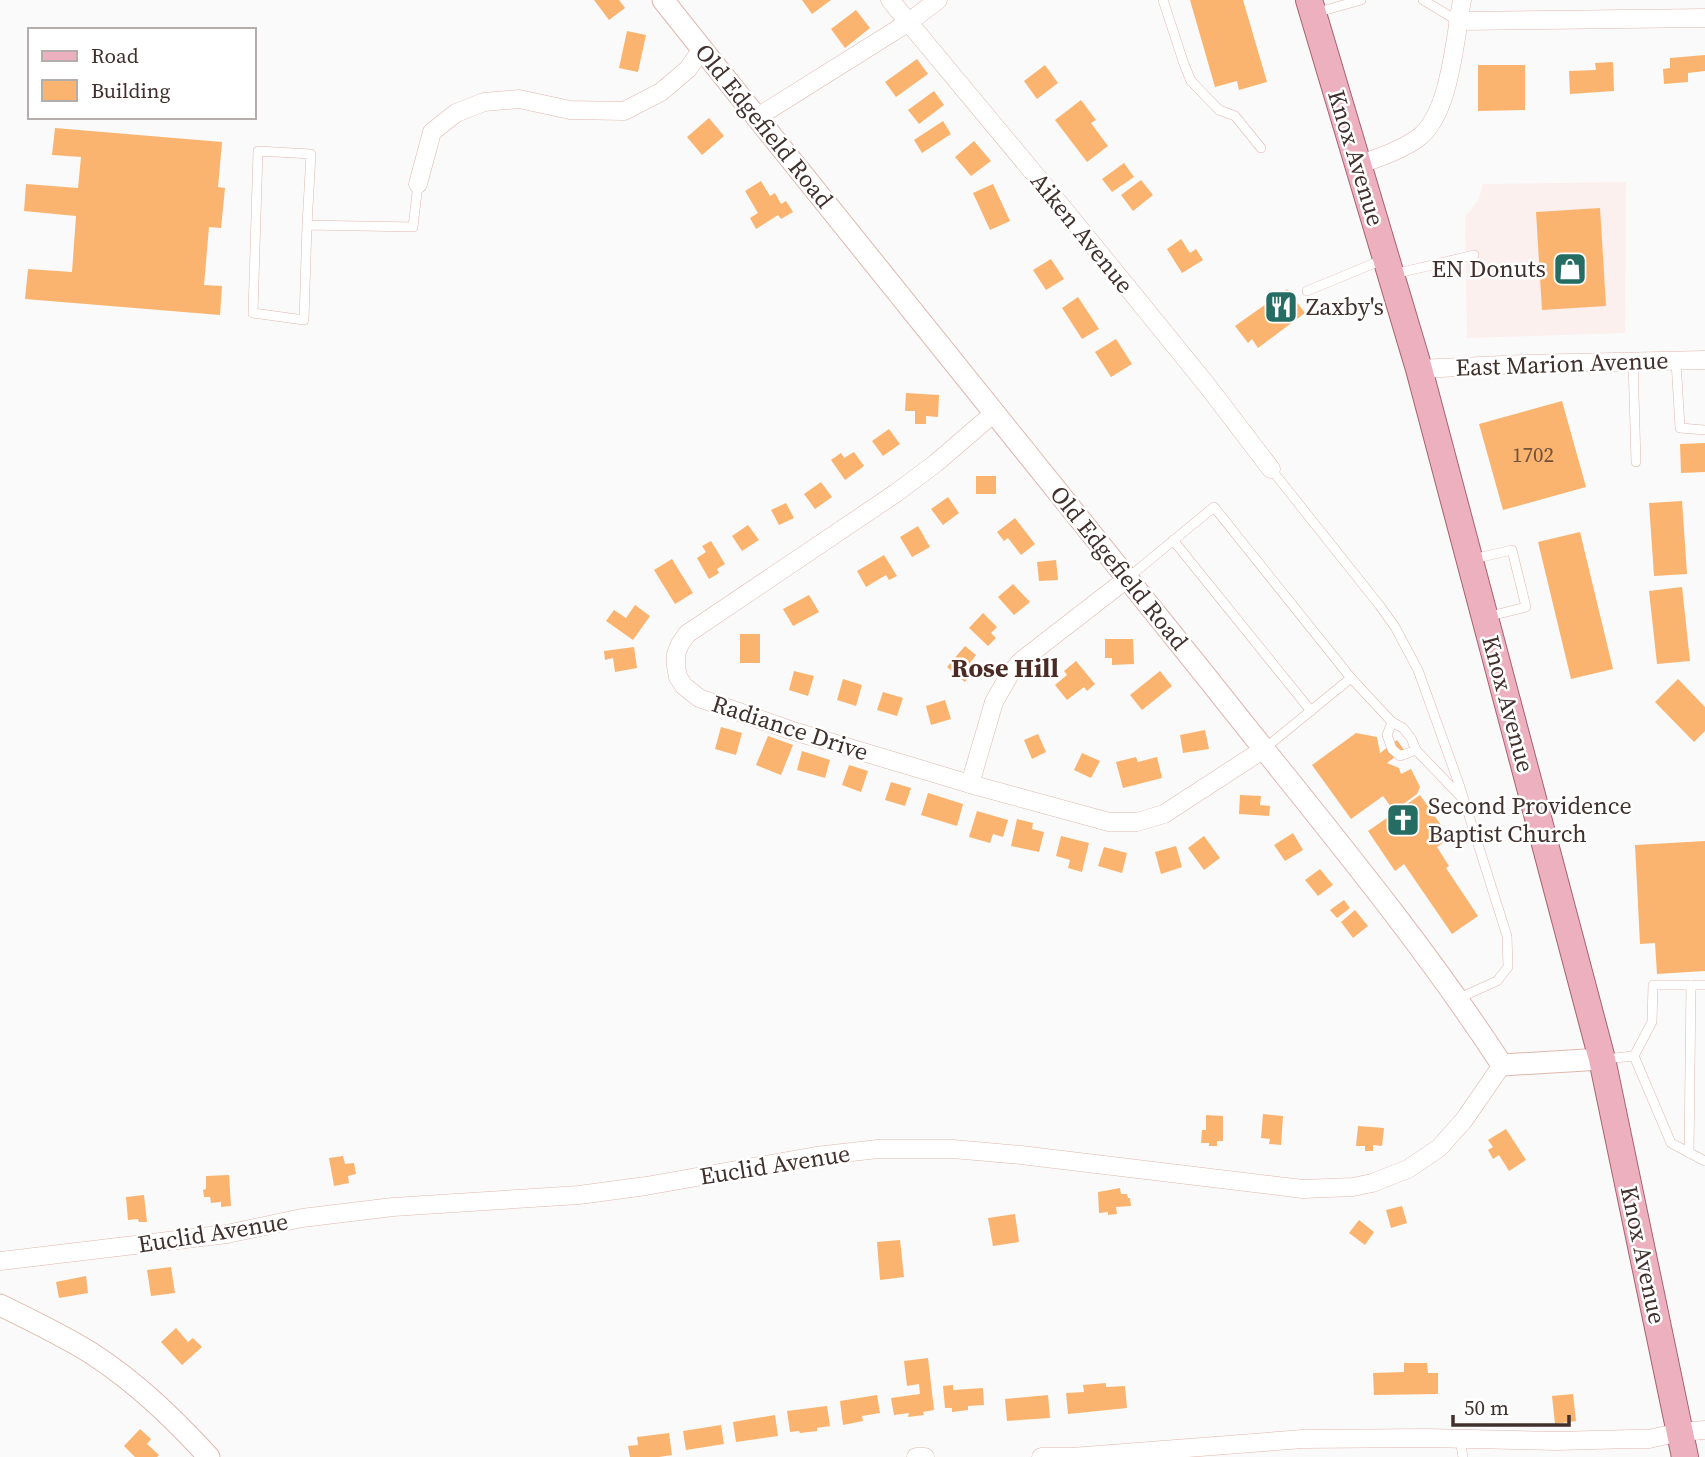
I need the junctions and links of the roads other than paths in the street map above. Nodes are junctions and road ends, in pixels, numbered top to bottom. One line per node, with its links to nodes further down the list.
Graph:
1 (663, 0): 12 (street, Old Edgefield Road)
2 (890, 0): 10 (street, Aiken Avenue)
3 (938, 0): 10 (street)
4 (1163, 0): 14 (lane)
5 (1361, 0): 8 (lane)
6 (1423, 0): 11 (lane)
7 (1462, 0): 11 (street)
8 (1311, 7): 15 (main road, Knox Avenue)
9 (1698, 12): 11 (street)
10 (909, 22): 13 (street); 28 (street, Aiken Avenue)
11 (1458, 22): 15 (street)
12 (702, 49): 13 (street, Old Edgefield Road); 16 (street)
13 (756, 118): 25 (street, Old Edgefield Road)
14 (1261, 148)
15 (1357, 165): 19 (main road, Knox Avenue)
16 (418, 184): 17 (lane)
17 (307, 225): 17 (lane)
18 (1474, 255): 19 (lane)
19 (1389, 266): 20 (lane); 24 (main road, Knox Avenue)
20 (1307, 291)
21 (1705, 360): 23 (street, East Marion Avenue)
22 (1633, 361): 23 (street, East Marion Avenue); 24 (street, East Marion Avenue); 27 (lane)
23 (1676, 361): 26 (lane)
24 (1419, 369): 30 (main road, Knox Avenue)
25 (994, 413): 31 (street, Old Edgefield Road); 38 (street, Radiance Drive)
26 (1705, 430)
27 (1636, 462)
28 (1271, 469): 39 (lane)
29 (1173, 540): 31 (lane); 33 (lane); 34 (lane)
30 (1469, 560): 32 (main road, Knox Avenue); 32 (lane)
31 (1128, 578): 36 (street, Old Edgefield Road); 38 (street)
32 (1485, 617): 44 (main road, Knox Avenue)
33 (1351, 678): 34 (lane); 35 (lane)
34 (1311, 711): 36 (lane)
35 (1392, 722): 37 (lane); 37 (lane)
36 (1264, 749): 38 (street, Radiance Drive); 42 (street, Old Edgefield Road)
37 (1416, 750): 39 (lane)
38 (971, 784)
39 (1464, 800): 42 (lane)
40 (1691, 985): 41 (lane); 43 (lane); 46 (lane)
41 (1705, 985)
42 (1457, 999): 45 (street, Old Edgefield Road)
43 (1634, 1056): 44 (lane); 46 (lane)
44 (1602, 1059): 45 (street); 50 (main road, Knox Avenue)
45 (1502, 1065): 48 (street, Euclid Avenue)
46 (1689, 1153): 47 (lane)
47 (1705, 1161)
48 (0, 1261)
49 (0, 1305): 52 (street)
50 (1690, 1440): 51 (street)
51 (1462, 1448): 55 (street)
52 (209, 1457)
53 (916, 1457): 54 (street)
54 (925, 1457)
55 (1041, 1457)

